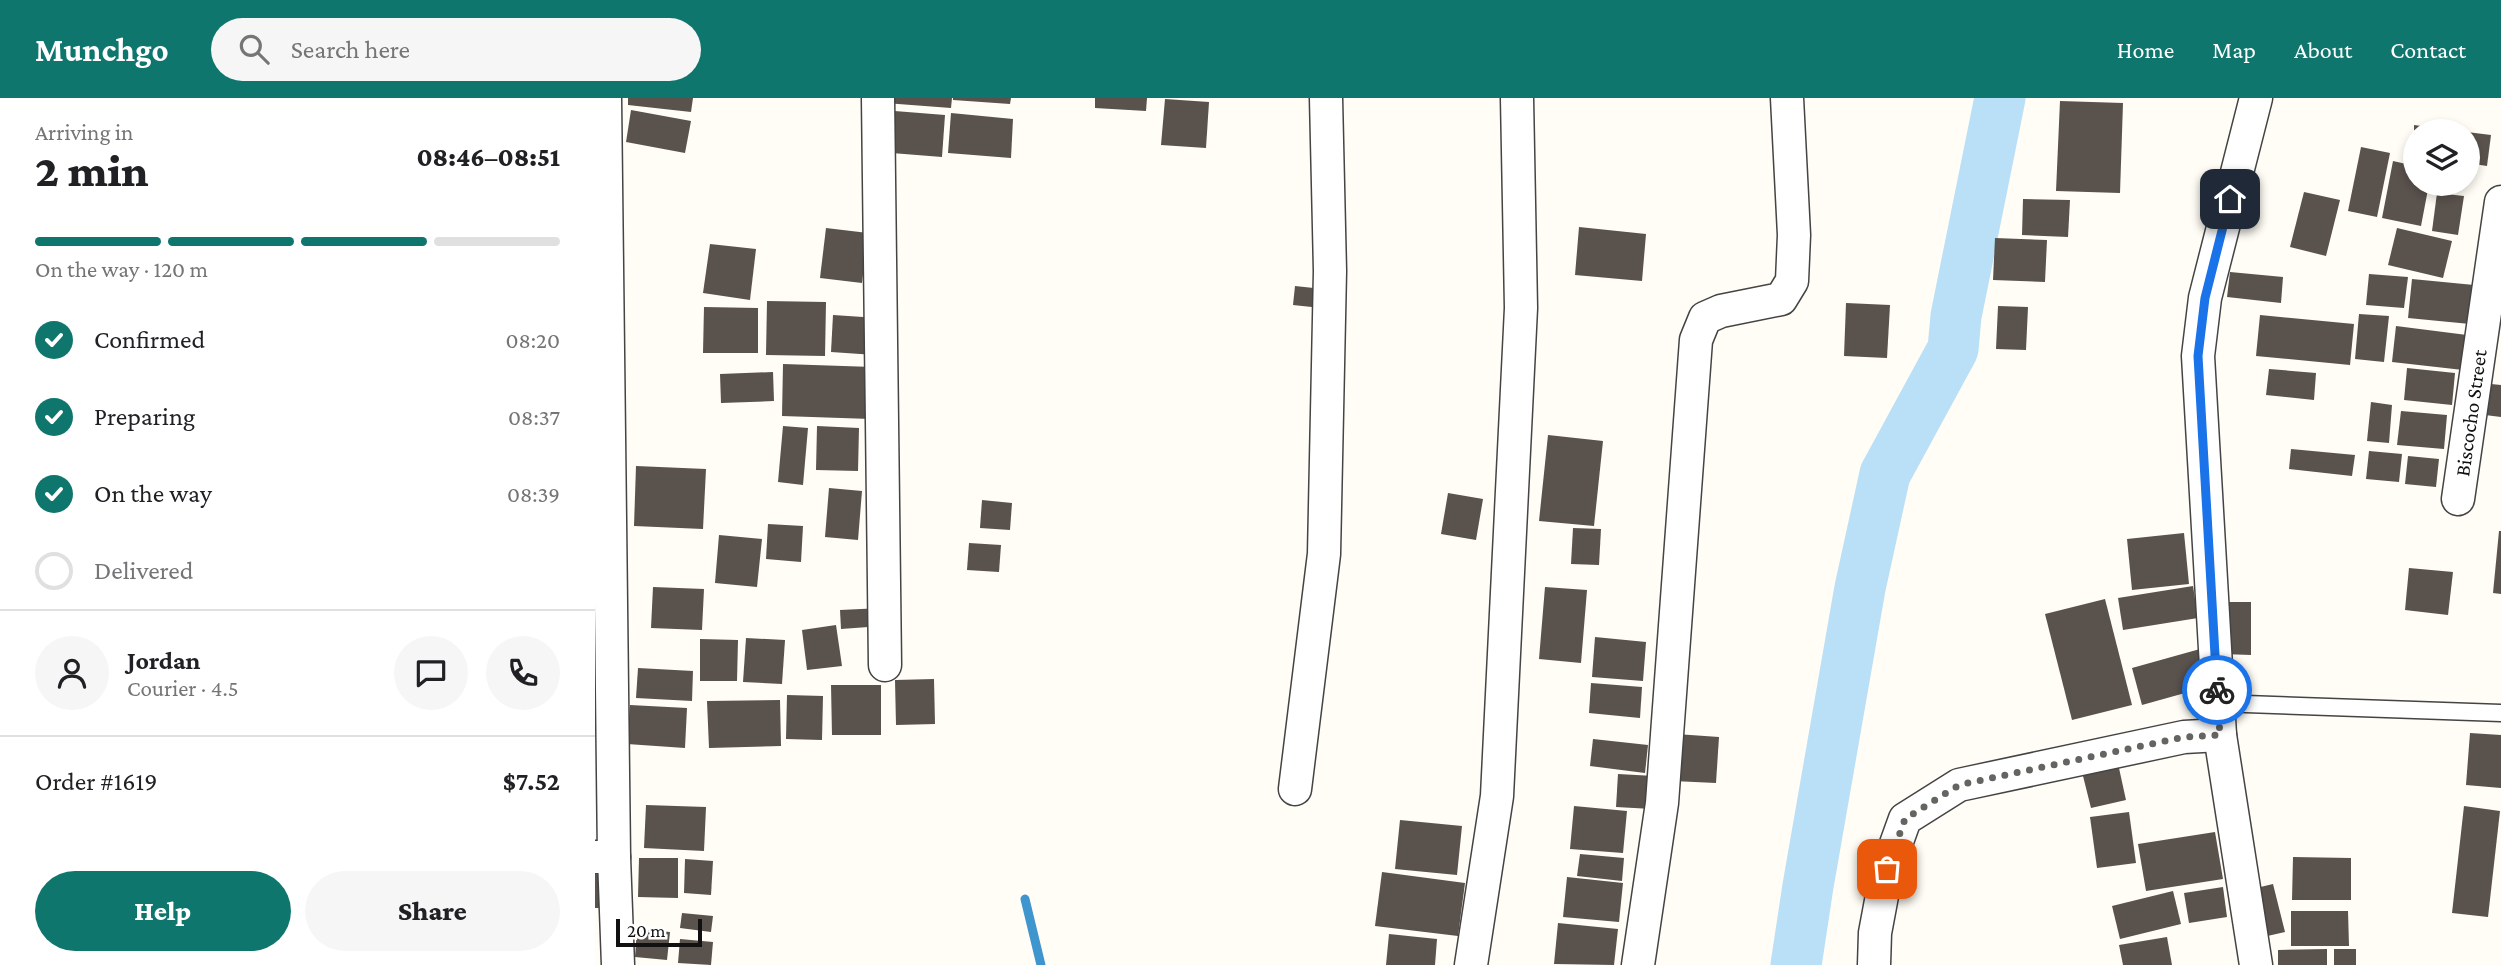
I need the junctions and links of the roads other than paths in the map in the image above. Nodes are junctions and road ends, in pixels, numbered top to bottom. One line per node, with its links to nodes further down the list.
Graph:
1 (605, 98): 14 (street)
2 (878, 98): 9 (street)
3 (1326, 98): 13 (street)
4 (1517, 98): 16 (street)
5 (1787, 98): 17 (street)
6 (2256, 98): 10 (street)
7 (2501, 202): 8 (street, Biscocho Street)
8 (2458, 499)
9 (885, 665)
10 (2218, 704): 11 (lane); 12 (street)
11 (2501, 713)
12 (2220, 735): 18 (street); 19 (street)
13 (1294, 789)
14 (605, 857): 15 (street)
15 (618, 965)
16 (1471, 965)
17 (1638, 965)
18 (1874, 965)
19 (2256, 965)

